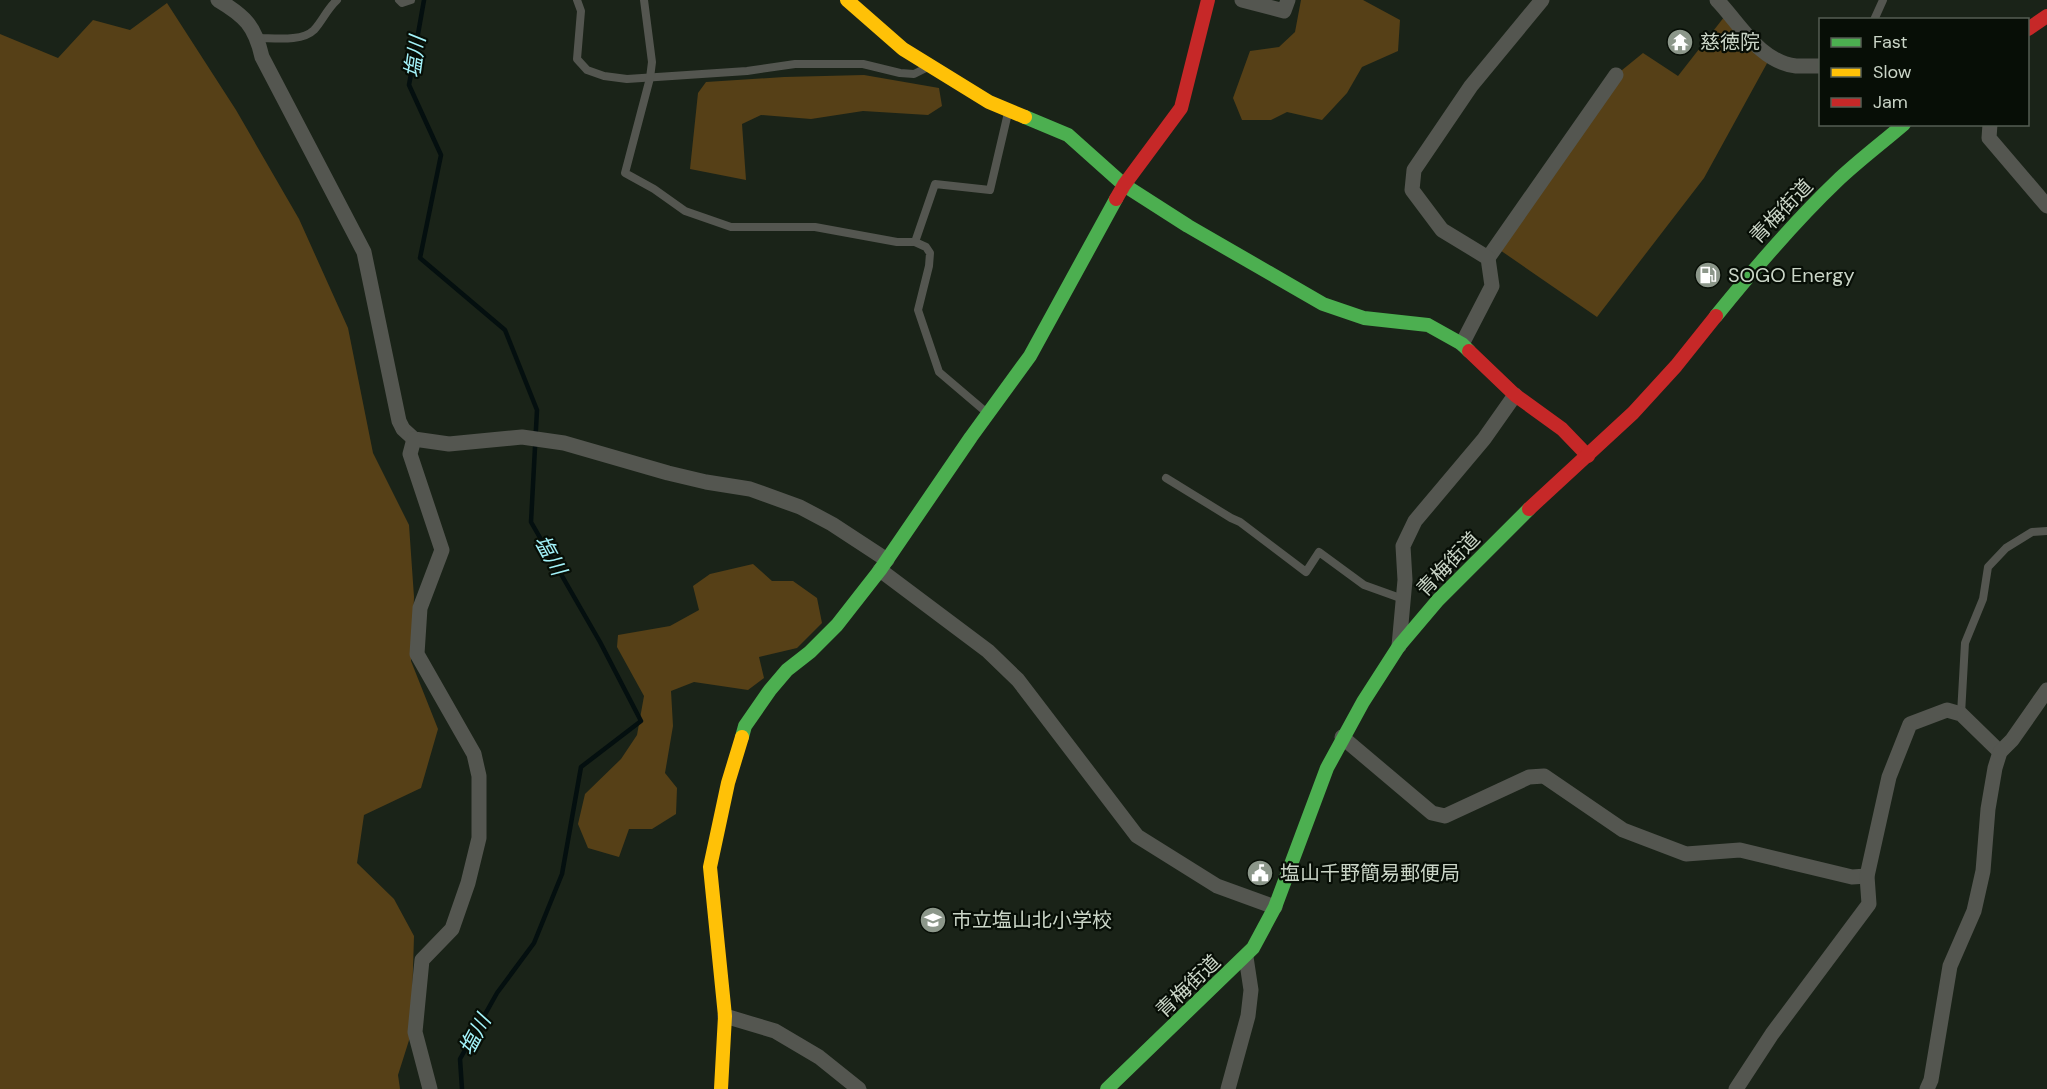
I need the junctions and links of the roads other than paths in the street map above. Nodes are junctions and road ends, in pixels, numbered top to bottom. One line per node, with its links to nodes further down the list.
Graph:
1 (218, 0): 17 (street)
2 (337, 0): 17 (lane)
3 (399, 0): 4 (lane)
4 (411, 0)
5 (577, 0): 21 (lane)
6 (644, 0): 21 (lane)
7 (847, 0): 19 (street)
8 (1208, 0): 25 (street)
9 (1242, 0): 10 (street)
10 (1288, 0)
11 (1542, 0): 28 (street)
12 (1717, 0): 18 (street)
13 (1883, 0): 15 (lane)
14 (2047, 16): 16 (street)
15 (1875, 18)
16 (2029, 28)
17 (258, 38): 32 (street)
18 (1819, 66)
19 (930, 67): 21 (lane); 22 (street)
20 (1616, 75): 28 (street)
21 (650, 78): 27 (lane)
22 (1009, 111): 25 (street); 27 (lane)
23 (1902, 126): 33 (street, 青梅街道)
24 (1990, 126): 26 (street)
25 (1124, 185): 29 (street); 31 (street)
26 (2047, 207)
27 (915, 243): 31 (lane)
28 (1488, 258): 29 (street)
29 (1462, 344): 30 (street)
30 (1515, 395): 33 (street); 37 (street)
31 (988, 414): 36 (street)
32 (414, 439): 36 (street); 47 (street)
33 (1588, 456): 38 (street, 青梅街道)
34 (1166, 478): 37 (lane)
35 (2047, 531): 40 (lane)
36 (883, 565): 44 (street); 46 (street)
37 (1403, 599): 38 (street)
38 (1399, 645): 41 (street, 青梅街道)
39 (2047, 690): 42 (street)
40 (1961, 714): 42 (street); 43 (street)
41 (1342, 737): 43 (street); 44 (street, 青梅街道)
42 (2000, 753): 53 (street)
43 (1867, 876): 52 (street)
44 (1275, 907): 45 (street, 青梅街道)
45 (1246, 957): 50 (street, 青梅街道); 51 (street)
46 (725, 1016): 48 (street); 49 (street)
47 (430, 1089)
48 (721, 1089)
49 (860, 1089)
50 (1107, 1089)
51 (1228, 1089)
52 (1736, 1089)
53 (1928, 1089)

